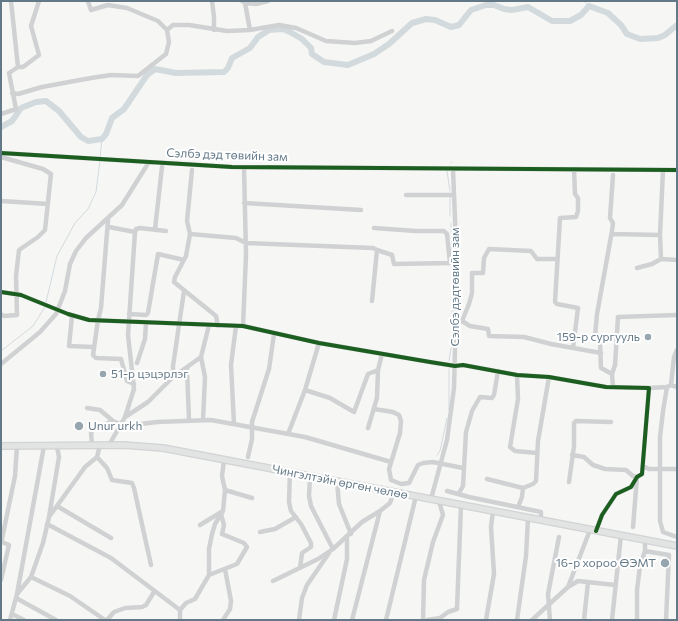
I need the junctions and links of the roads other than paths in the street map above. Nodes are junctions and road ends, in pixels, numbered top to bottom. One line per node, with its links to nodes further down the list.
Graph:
1 (11, 1): 11 (street)
2 (39, 1): 11 (street)
3 (88, 1): 7 (street)
4 (212, 1): 8 (street)
5 (268, 1): 6 (street)
6 (243, 2): 9 (street)
7 (167, 30): 8 (street); 12 (street)
8 (214, 30): 9 (street)
9 (250, 30): 10 (street)
10 (392, 31)
11 (18, 67): 12 (street)
12 (12, 93): 13 (street)
13 (1, 114)
14 (1, 153): 16 (street, Сэлбэ дэд төвийн зам)
15 (1, 157): 29 (street)
16 (149, 162): 18 (street, Сэлбэ дэд төвийн зам); 31 (street, Сэлбэ дэд төвийн зам)
17 (162, 167): 34 (street)
18 (244, 167): 20 (street, Сэлбэ дэд төвийн зам); 28 (street, Сэлбэ дэд төвийн зам)
19 (574, 168): 20 (street, Сэлбэ дэд төвийн зам); 22 (street, Сэлбэ дэд төвийн зам); 42 (street)
20 (453, 169): 26 (street, Сэлбэ дэдтөвийн зам)
21 (192, 170): 37 (street)
22 (663, 170): 23 (street, Сэлбэ дэд төвийн зам); 39 (street)
23 (677, 170)
24 (613, 175): 38 (street)
25 (406, 195): 26 (street)
26 (454, 195): 47 (street, Сэлбэ дэдтөвийн зам)
27 (1, 201): 29 (street)
28 (244, 203): 30 (street); 40 (street, Сэлбэ дэд төвийн зам)
29 (48, 204): 51 (street)
30 (362, 210)
31 (108, 220): 32 (street); 53 (street, Сэлбэ дэд төвийн зам)
32 (109, 227): 36 (street); 58 (street)
33 (374, 228): 46 (street)
34 (155, 229): 35 (street); 36 (street)
35 (166, 231)
36 (135, 232): 55 (street)
37 (190, 234): 40 (street); 44 (street)
38 (612, 234): 39 (street); 73 (street)
39 (660, 235): 43 (street)
40 (246, 243): 41 (street); 67 (street, Сэлбэ дэд төвийн зам)
41 (377, 250): 46 (street); 52 (street)
42 (557, 259): 59 (street); 71 (street)
43 (661, 259): 45 (street); 48 (street)
44 (184, 260): 49 (street); 55 (street)
45 (677, 260)
46 (450, 263): 47 (street)
47 (457, 263): 61 (street, Сэлбэ дэдтөвийн зам)
48 (637, 268)
49 (184, 291): 63 (street); 65 (street)
50 (1, 292): 51 (street)
51 (16, 294): 53 (street); 54 (street)
52 (372, 301)
53 (56, 309): 57 (street); 77 (street, Сэлбэ дэд төвийн зам)
54 (1, 314)
55 (129, 314): 60 (street)
56 (677, 315): 82 (street)
57 (72, 316): 58 (street); 70 (street)
58 (98, 320): 60 (street); 70 (street)
59 (462, 321): 61 (street); 71 (street)
60 (128, 322): 62 (street); 86 (street)
61 (456, 322): 78 (street, Сэлбэ дэдтөвийн зам)
62 (146, 323): 63 (street); 76 (street)
63 (180, 323): 64 (street); 84 (street)
64 (209, 326): 65 (street); 75 (street)
65 (218, 326): 66 (street)
66 (236, 326): 67 (street); 100 (street)
67 (243, 326): 68 (street)
68 (274, 334): 69 (street); 101 (street)
69 (318, 344): 74 (street); 91 (street)
70 (93, 347): 86 (street)
71 (573, 348): 73 (street)
72 (677, 350): 87 (street)
73 (601, 353): 82 (street)
74 (382, 354): 78 (street); 80 (street)
75 (201, 357): 79 (street); 96 (street)
76 (137, 363)
77 (1, 364)
78 (455, 366): 81 (street); 117 (street, Сэлбэ дэдтөвийн зам)
79 (187, 368): 84 (street); 95 (street)
80 (378, 370): 91 (street); 93 (street)
81 (498, 371): 83 (street); 119 (street)
82 (612, 374): 89 (street)
83 (517, 375): 85 (street); 111 (street)
84 (173, 377): 94 (street)
85 (549, 378): 89 (street); 111 (street)
86 (134, 384): 94 (street)
87 (669, 386): 88 (street); 90 (street); 120 (street)
88 (677, 387)
89 (614, 388): 90 (street)
90 (649, 388): 118 (street)
91 (305, 390): 103 (street)
92 (87, 408): 97 (street)
93 (374, 409): 102 (street); 116 (street)
94 (125, 417): 99 (street)
95 (189, 420): 96 (street); 99 (street)
96 (203, 420): 100 (street)
97 (113, 421): 99 (street); 104 (street)
98 (611, 422): 112 (street)
99 (121, 424): 106 (street)
100 (234, 424): 101 (street)
101 (251, 427): 103 (street); 114 (street)
102 (368, 428)
103 (288, 434): 116 (street)
104 (92, 445): 105 (main road, Чингэлтэйн өргөн чөлөө); 110 (main road, Чингэлтэйн өргөн чөлөө)
105 (100, 445): 106 (main road, Чингэлтэйн өргөн чөлөө); 113 (street)
106 (109, 445): 115 (main road, Чингэлтэйн өргөн чөлөө)
107 (1, 446): 108 (main road, Чингэлтэйн өргөн чөлөө)
108 (17, 446): 109 (main road, Чингэлтэйн өргөн чөлөө); 167 (street)
109 (44, 446): 110 (main road, Чингэлтэйн өргөн чөлөө); 173 (street)
110 (57, 446): 143 (street)
111 (538, 453): 128 (street)
112 (572, 455): 124 (street); 127 (street)
113 (96, 457): 138 (street); 162 (street)
114 (248, 457)
115 (224, 460): 122 (main road, Чингэлтэйн өргөн чөлөө); 129 (street)
116 (391, 462): 117 (street)
117 (440, 463): 119 (street); 135 (street, Сэлбэ дэдтөвийн зам)
118 (643, 466): 120 (street); 124 (street)
119 (463, 468): 132 (street)
120 (661, 469): 121 (street); 155 (street)
121 (677, 469)
122 (290, 472): 123 (main road, Чингэлтэйн өргөн чөлөө); 144 (street)
123 (310, 476): 126 (main road, Чингэлтэйн өргөн чөлөө); 160 (street)
124 (638, 477): 149 (street); 150 (street)
125 (487, 479): 128 (street)
126 (337, 481): 131 (main road, Чингэлтэйн өргөн чөлөө); 152 (street)
127 (569, 482)
128 (523, 488): 139 (street)
129 (225, 490): 134 (street); 142 (street)
130 (447, 491): 132 (street)
131 (394, 492): 133 (main road, Чингэлтэйн өргөн чөлөө); 140 (street)
132 (459, 493): 139 (street)
133 (416, 496): 135 (main road, Чингэлтэйн өргөн чөлөө); 186 (street)
134 (252, 498)
135 (431, 499): 136 (main road, Чингэлтэйн өргөн чөлөө)
136 (439, 500): 137 (main road, Чингэлтэйн өргөн чөлөө); 187 (street)
137 (461, 505): 141 (main road, Чингэлтэйн өргөн чөлөө); 188 (street)
138 (57, 506): 143 (street); 156 (street)
139 (518, 507): 146 (street)
140 (380, 511): 152 (street); 185 (street)
141 (493, 511): 145 (main road, Чингэлтэйн өргөн чөлөө); 189 (street)
142 (222, 513): 148 (street); 164 (street); 165 (street)
143 (49, 517): 147 (street)
144 (296, 517): 151 (street); 163 (street)
145 (528, 518): 146 (main road, Чингэлтэйн өргөн чөлөө); 190 (street)
146 (540, 520): 150 (main road, Чингэлтэйн өргөн чөлөө)
147 (47, 524): 166 (street); 172 (street)
148 (200, 525)
149 (633, 527)
150 (593, 530): 153 (main road, Чингэлтэйн өргөн чөлөө); 171 (street)
151 (260, 532)
152 (351, 534): 157 (street)
153 (620, 535): 158 (main road, Чингэлтэйн өргөн чөлөө); 170 (street)
154 (559, 537): 174 (street)
155 (677, 537)
156 (111, 538)
157 (347, 538): 160 (street); 184 (street)
158 (645, 540): 159 (main road, Чингэлтэйн өргөн чөлөө); 161 (street)
159 (677, 546)
160 (332, 550): 163 (street); 183 (street)
161 (645, 551): 195 (street); 196 (street)
162 (151, 565)
163 (300, 568): 168 (street)
164 (225, 569): 165 (street); 182 (street)
165 (209, 575): 175 (street)
166 (31, 577): 173 (street); 180 (street)
167 (1, 580)
168 (273, 581)
169 (588, 582): 170 (street); 171 (street); 193 (street)
170 (615, 585): 194 (street)
171 (568, 587): 174 (street)
172 (154, 592): 175 (street); 180 (street)
173 (16, 596): 176 (street); 179 (street)
174 (548, 606): 191 (street); 192 (street)
175 (180, 610): 181 (street)
176 (12, 614): 177 (street); 178 (street)
177 (10, 620)
178 (24, 620)
179 (56, 620)
180 (106, 620)
181 (180, 620)
182 (222, 620)
183 (299, 620)
184 (334, 620)
185 (352, 620)
186 (386, 620)
187 (423, 620)
188 (428, 620)
189 (486, 620)
190 (517, 620)
191 (532, 620)
192 (550, 620)
193 (584, 620)
194 (612, 620)
195 (637, 620)
196 (666, 620)

